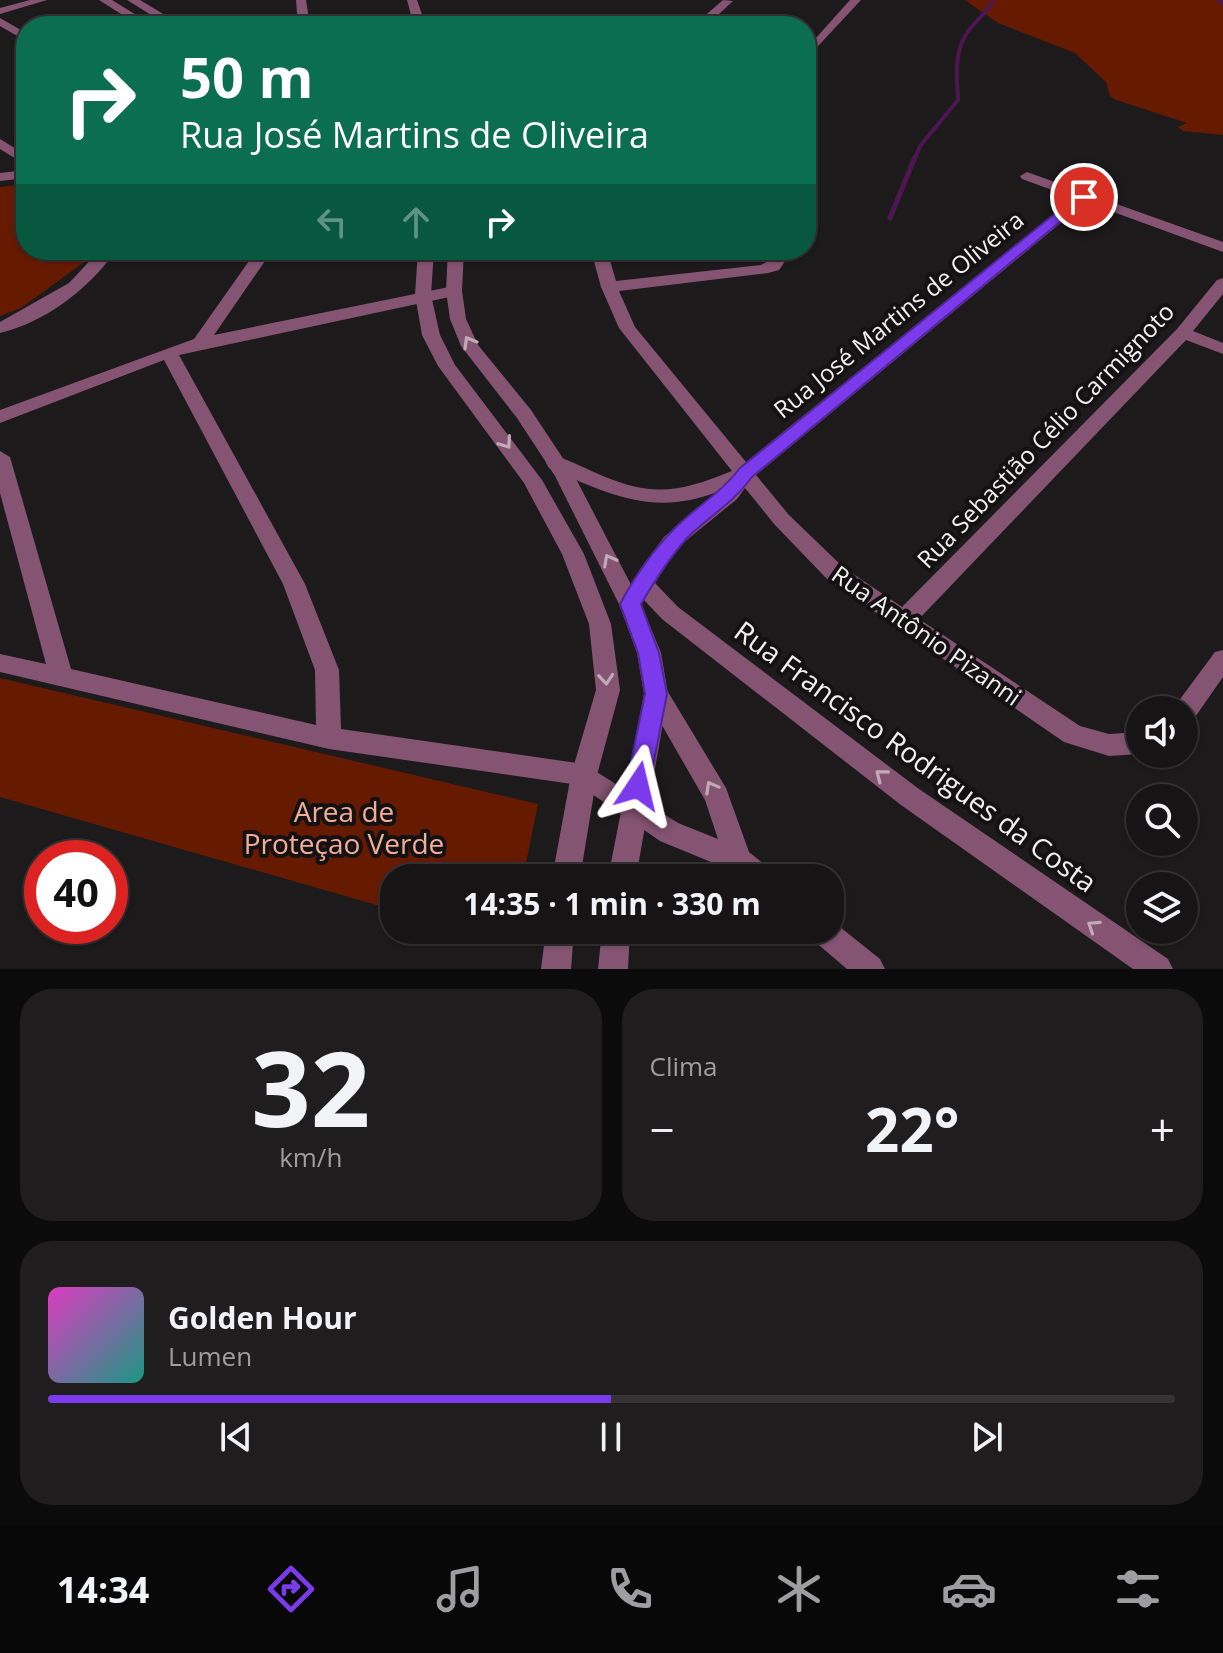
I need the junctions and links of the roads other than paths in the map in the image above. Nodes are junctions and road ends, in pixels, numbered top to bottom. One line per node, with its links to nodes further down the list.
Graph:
1 (13, 0): 7 (street)
2 (42, 0): 8 (street)
3 (104, 0): 9 (street)
4 (132, 0): 10 (street)
5 (856, 0): 12 (street)
6 (728, 1): 11 (street)
7 (0, 3)
8 (0, 11)
9 (131, 16)
10 (160, 16)
11 (711, 16)
12 (816, 45)
13 (1027, 176): 14 (street)
14 (1084, 197): 15 (street); 34 (street, Rua José Martins de Oliveira)
15 (1223, 247)
16 (102, 260): 26 (street)
17 (257, 260): 28 (street)
18 (425, 260): 25 (street)
19 (456, 260): 24 (street)
20 (602, 260): 23 (street, Rua Antônio Pizanni)
21 (778, 260): 23 (street)
22 (1223, 283): 27 (street, Rua Sebastião Célio Carmignoto)
23 (609, 287): 34 (street, Rua Antônio Pizanni)
24 (454, 291): 25 (street); 33 (street, one-way to 24)
25 (423, 295): 28 (street); 44 (street, one-way to 44)
26 (0, 328)
27 (1183, 333): 29 (street); 36 (street, Rua Sebastião Célio Carmignoto)
28 (200, 343): 30 (street)
29 (1223, 349)
30 (169, 352): 31 (street); 42 (street)
31 (0, 417)
32 (0, 457): 39 (street)
33 (556, 463): 34 (street, Rua José Martins de Oliveira); 35 (street, one-way to 33)
34 (746, 473): 35 (street, Rua José Martins de Oliveira); 36 (street, Rua Antônio Pizanni)
35 (637, 594): 40 (street); 56 (street, Rua Francisco Rodrigues da Costa, one-way to 35)
36 (903, 621): 43 (street, Rua Antônio Pizanni)
37 (1223, 659): 41 (street)
38 (0, 663): 39 (street)
39 (61, 677): 42 (street)
40 (656, 694): 45 (street); 46 (street, one-way to 40)
41 (1196, 696)
42 (329, 738): 44 (street)
43 (1126, 744)
44 (584, 775): 45 (street); 47 (street)
45 (633, 811): 46 (street); 48 (street)
46 (738, 860): 49 (street)
47 (568, 864)
48 (624, 864)
49 (743, 864)
50 (559, 944): 53 (street)
51 (615, 944): 54 (street)
52 (840, 944): 55 (street)
53 (556, 969)
54 (613, 969)
55 (870, 969)
56 (1158, 969)

